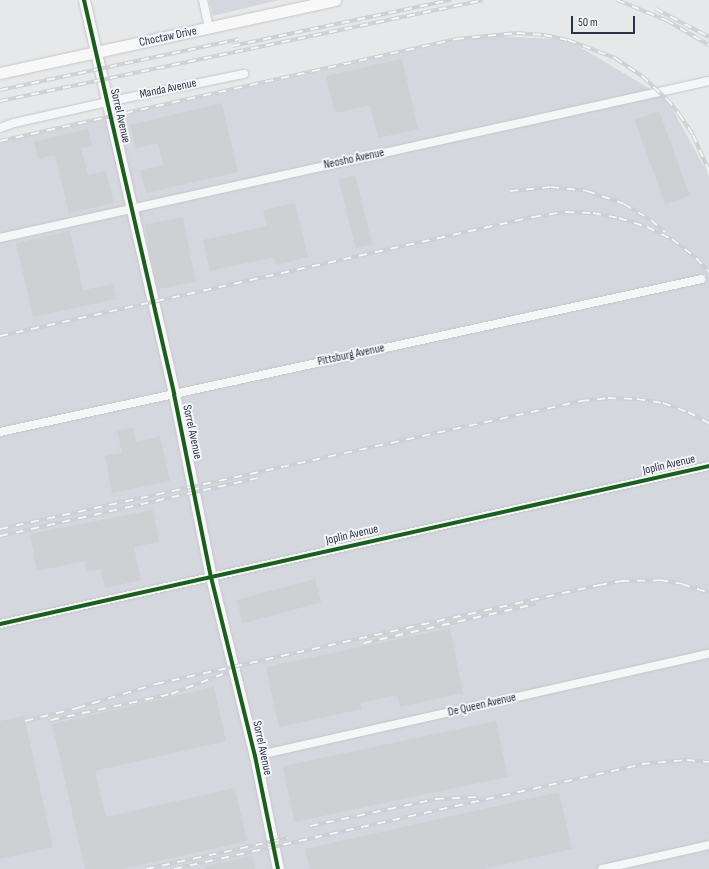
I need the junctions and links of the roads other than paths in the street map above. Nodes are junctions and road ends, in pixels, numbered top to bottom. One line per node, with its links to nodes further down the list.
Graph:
1 (84, 0): 6 (street, Sorrel Avenue)
2 (203, 0): 5 (street)
3 (335, 0): 4 (street, Choctaw Drive)
4 (320, 2): 5 (street, Choctaw Drive)
5 (209, 28): 6 (street, Choctaw Drive)
6 (95, 52): 7 (street, Choctaw Drive); 10 (street, Sorrel Avenue)
7 (0, 73)
8 (244, 74): 10 (street, Manda Avenue)
9 (709, 81): 12 (street, Neosho Avenue)
10 (107, 102): 11 (street, Manda Avenue); 12 (street, Sorrel Avenue)
11 (0, 128)
12 (130, 208): 13 (street, Neosho Avenue); 15 (street, Sorrel Avenue)
13 (0, 238)
14 (702, 279): 15 (street, Pittsburg Avenue)
15 (174, 394): 16 (street, Pittsburg Avenue); 18 (street, Sorrel Avenue)
16 (0, 432)
17 (709, 466): 18 (street, Joplin Avenue)
18 (212, 577): 19 (street, Joplin Avenue); 21 (street, Sorrel Avenue)
19 (0, 624)
20 (709, 654): 21 (street, De Queen Avenue)
21 (255, 756): 23 (street, Sorrel Avenue)
22 (709, 845): 24 (street)
23 (278, 869)
24 (602, 869)

